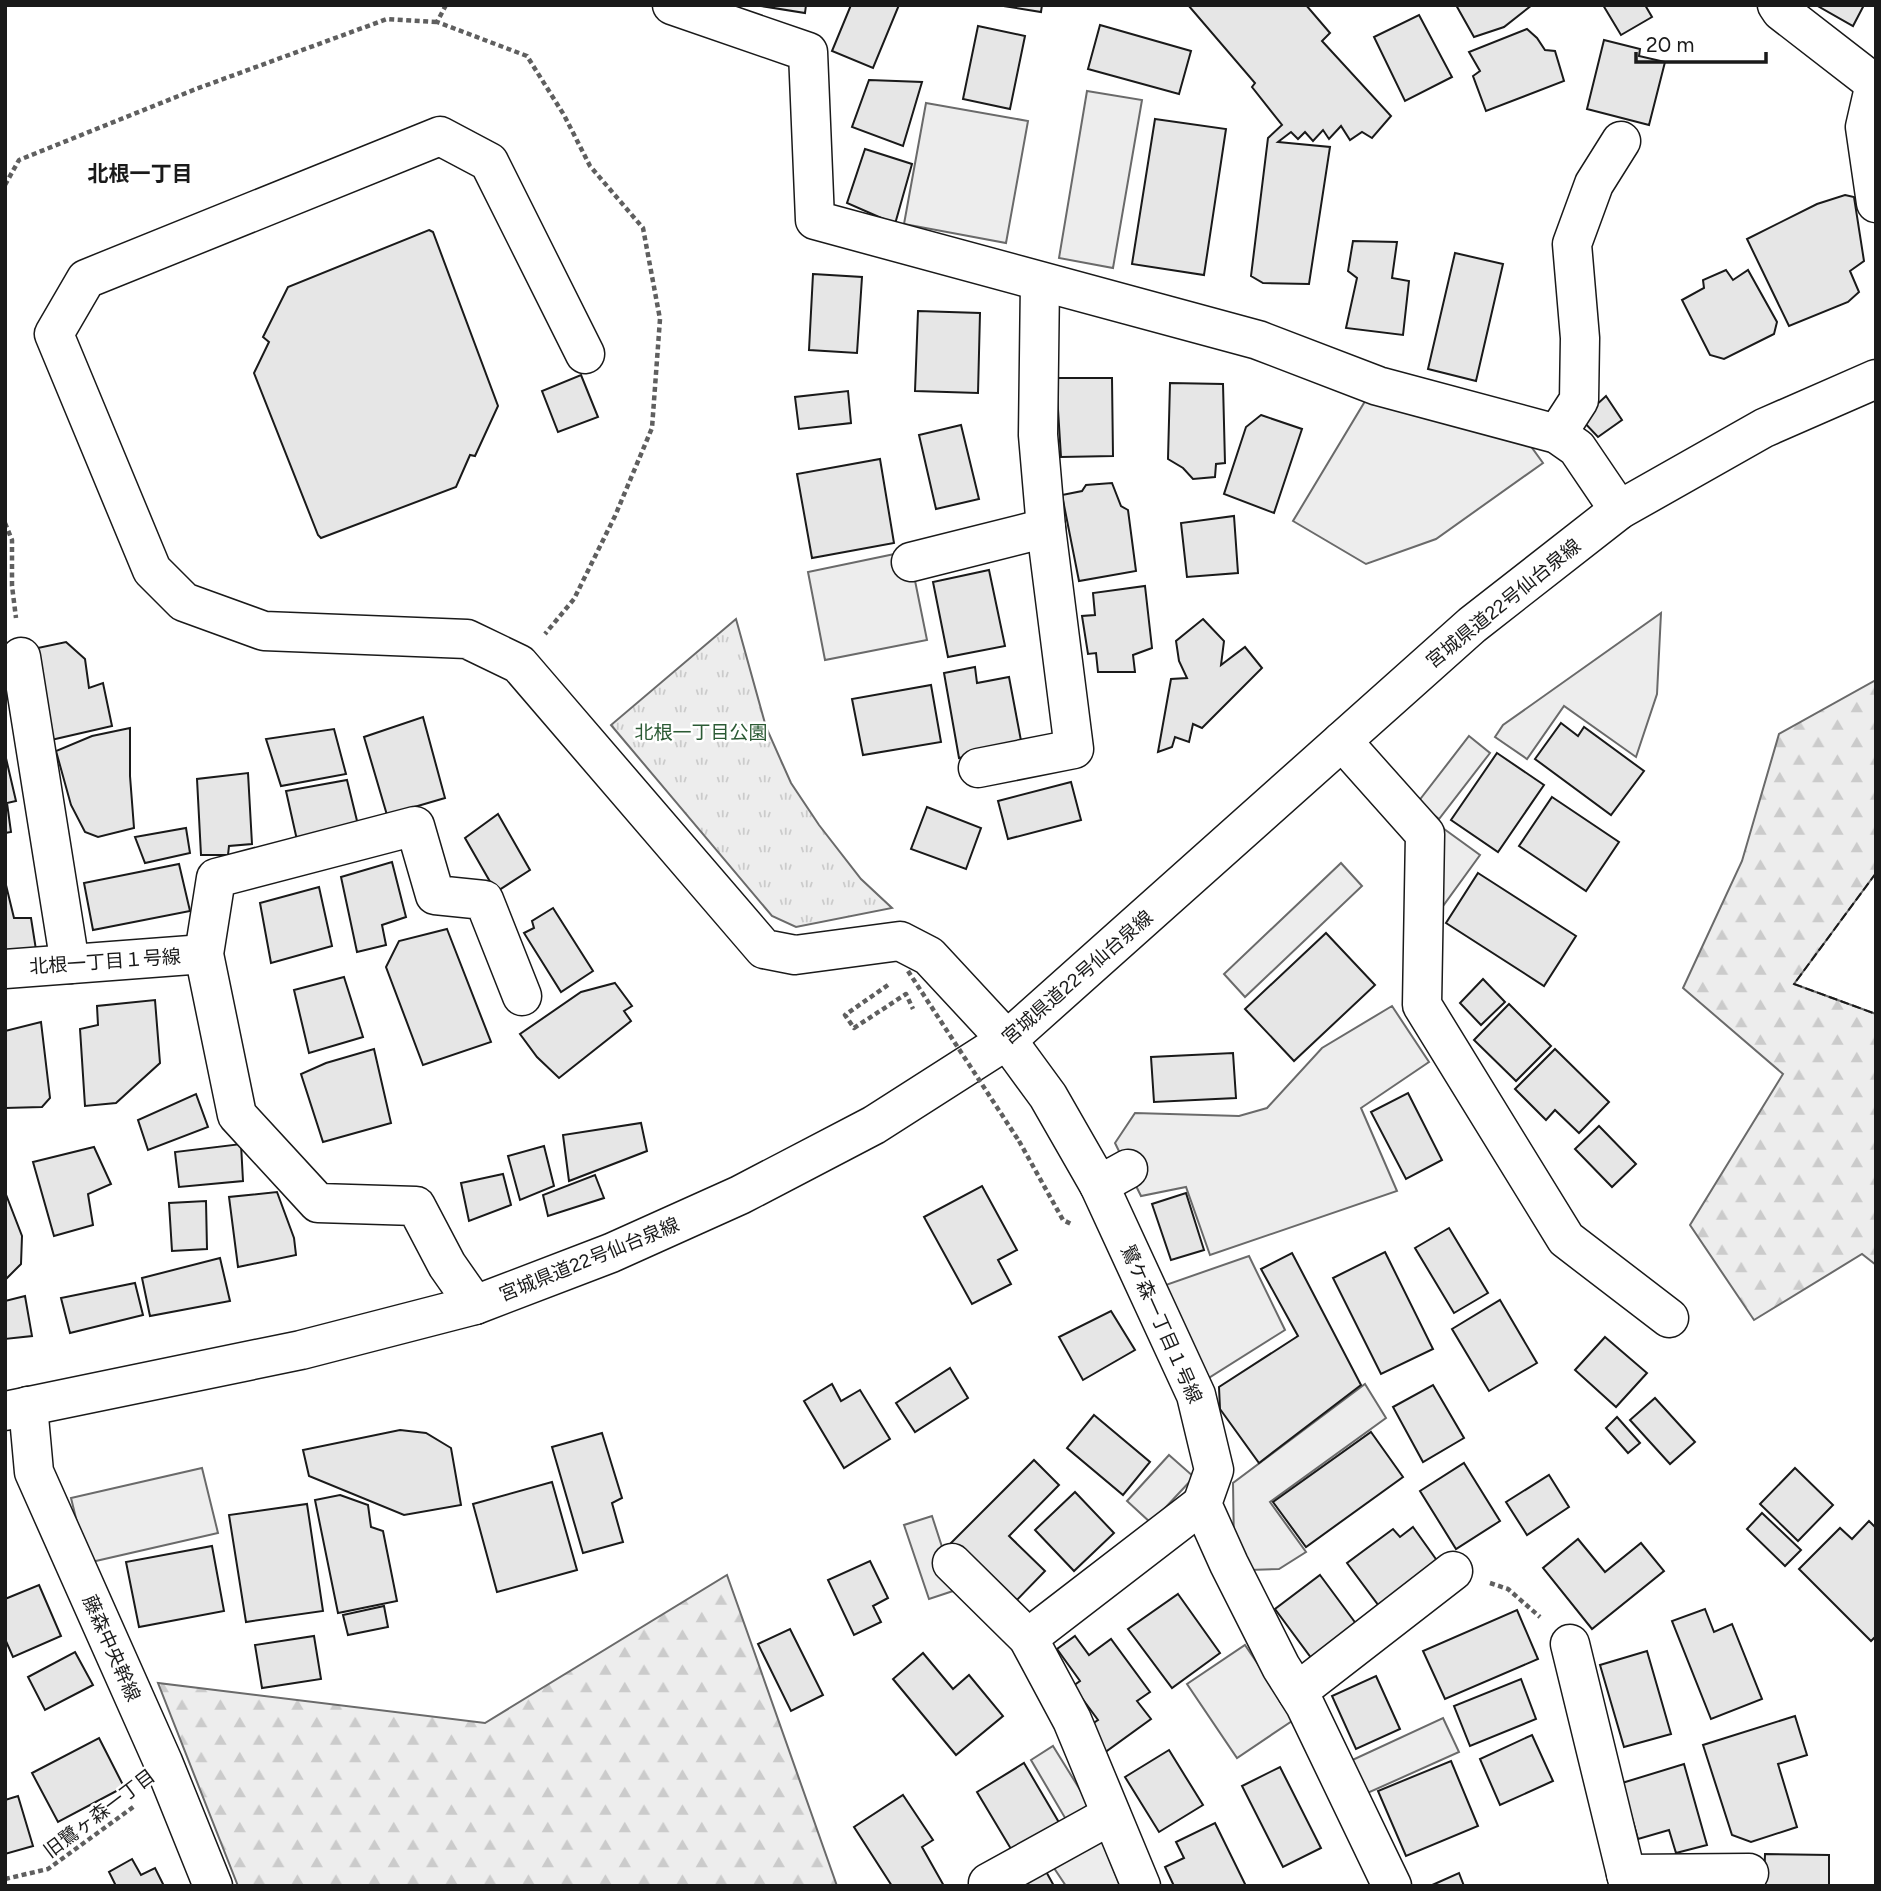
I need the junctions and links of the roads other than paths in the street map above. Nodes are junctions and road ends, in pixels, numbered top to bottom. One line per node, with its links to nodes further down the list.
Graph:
1 (672, 5): 6 (main road)
2 (1777, 5): 3 (main road)
3 (1875, 81): 5 (main road)
4 (1621, 141): 9 (main road)
5 (1876, 203)
6 (1040, 282): 9 (main road); 11 (main road)
7 (585, 354): 20 (main road, 鷺ケ森一丁目１号線)
8 (1876, 379): 10 (main road, 宮城県道22号仙台泉線)
9 (1557, 434): 10 (main road)
10 (1619, 510): 14 (main road, 宮城県道22号仙台泉線)
11 (1046, 528): 12 (main road); 15 (main road)
12 (912, 562)
13 (21, 657): 17 (main road)
14 (1342, 741): 20 (main road, 宮城県道22号仙台泉線); 22 (main road)
15 (978, 768)
16 (204, 954): 17 (main road, 北根一丁目１号線); 19 (main road); 21 (main road)
17 (70, 964): 18 (main road, 北根一丁目１号線)
18 (5, 969)
19 (522, 996)
20 (1007, 1041): 21 (main road, 宮城県道22号仙台泉線); 24 (main road, 鷺ケ森一丁目１号線)
21 (475, 1305): 23 (main road, 宮城県道22号仙台泉線)
22 (1669, 1318)
23 (17, 1408): 34 (main road, 藤森中央幹線)
24 (1202, 1504): 27 (main road); 29 (main road)
25 (952, 1563): 27 (main road)
26 (1453, 1571): 29 (main road)
27 (1028, 1638): 30 (main road)
28 (1570, 1644): 32 (main road)
29 (1297, 1692): 36 (main road)
30 (1111, 1815): 33 (main road); 35 (main road)
31 (1749, 1873): 32 (main road)
32 (1628, 1880)
33 (988, 1883)
34 (213, 1886)
35 (1141, 1886)
36 (1392, 1886)

